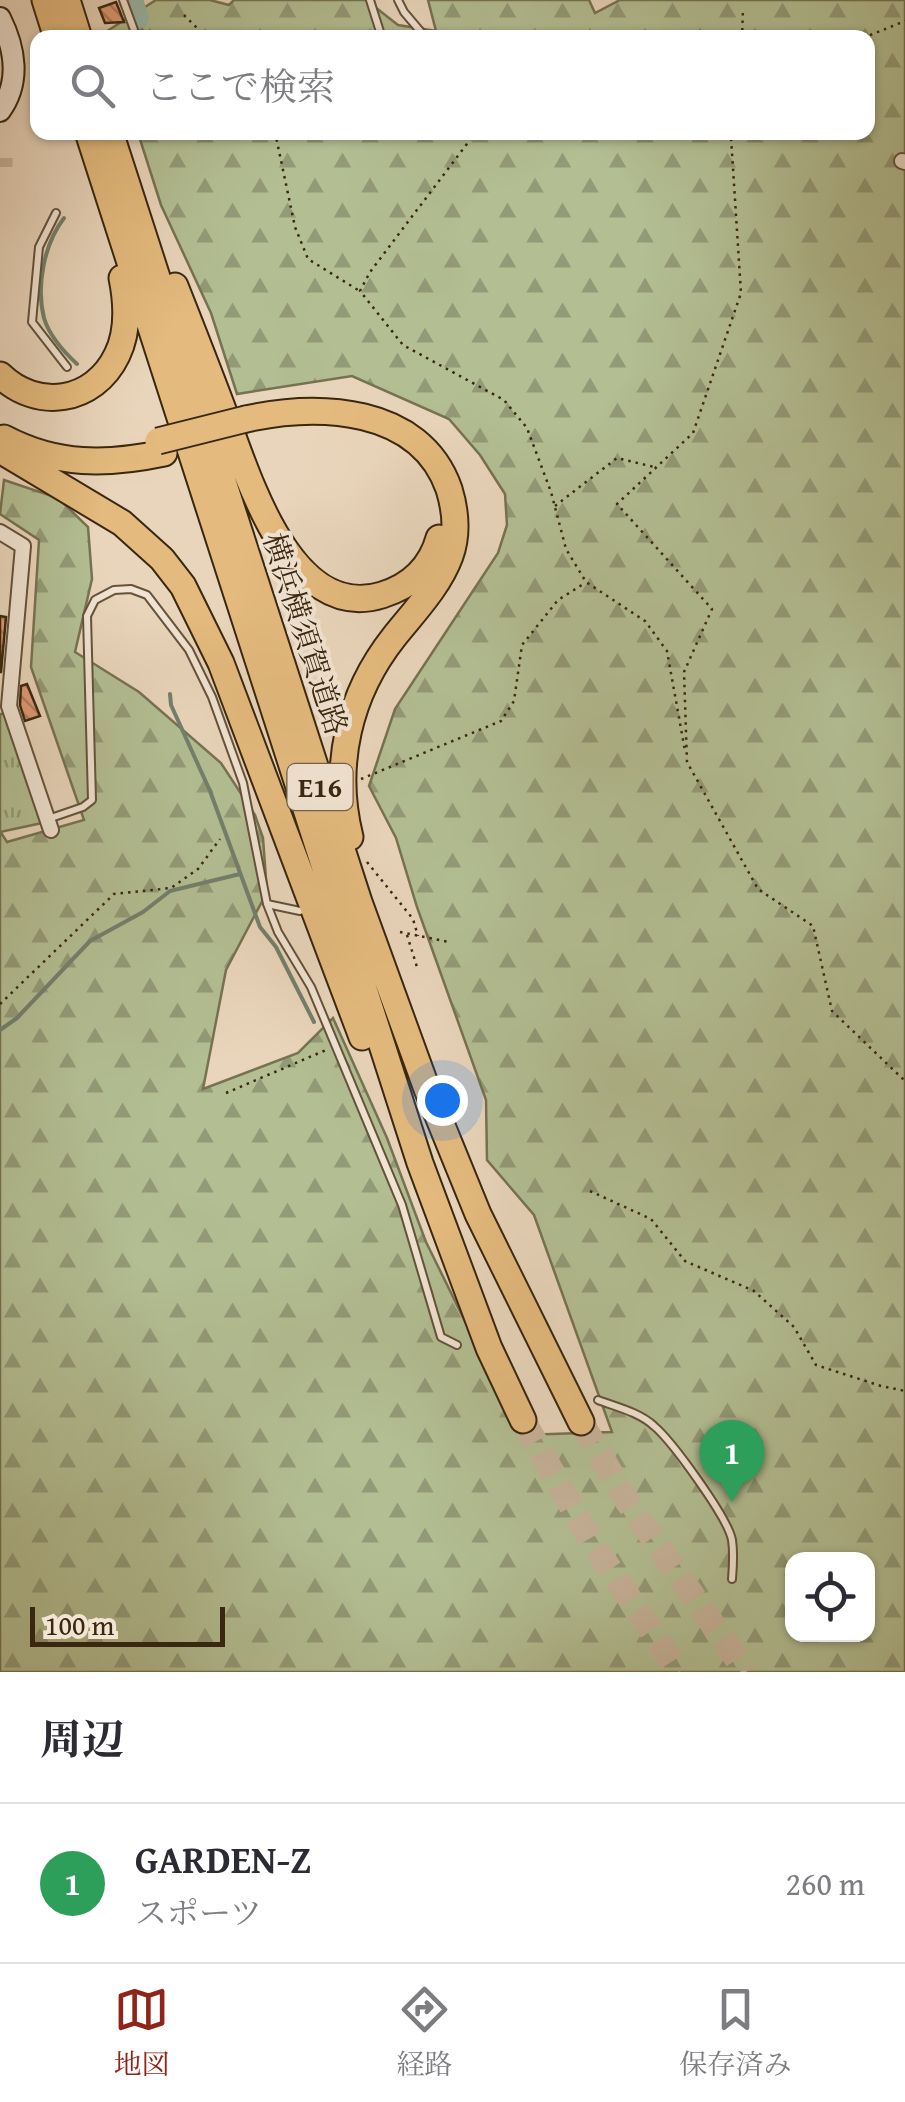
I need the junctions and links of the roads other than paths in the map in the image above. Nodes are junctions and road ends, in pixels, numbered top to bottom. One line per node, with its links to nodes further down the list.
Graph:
1 (44, 0): 7 (highway)
2 (67, 0): 8 (highway)
3 (123, 0): 9 (lane)
4 (370, 0): 10 (lane)
5 (398, 0): 11 (lane)
6 (0, 18): 12 (street)
7 (53, 30)
8 (76, 30)
9 (134, 30)
10 (379, 30)
11 (419, 30)
12 (0, 111)
13 (87, 140): 19 (highway)
14 (88, 140): 31 (highway, 横浜横須賀道路 / E16)
15 (115, 140): 21 (highway)
16 (115, 140): 30 (highway, 横浜横須賀道路 / E16)
17 (56, 213): 18 (lane)
18 (67, 367)
19 (0, 375)
20 (0, 418): 23 (highway)
21 (248, 425): 23 (highway, bridge); 30 (highway)
22 (0, 435): 23 (highway)
23 (161, 447)
24 (0, 450): 31 (highway)
25 (0, 532): 26 (street)
26 (4, 706): 27 (street)
27 (50, 824): 28 (lane)
28 (267, 904): 29 (lane); 32 (lane)
29 (300, 911)
30 (464, 1181): 35 (highway, 横浜横須賀道路 / E16)
31 (460, 1273): 34 (highway, 横浜横須賀道路 / E16)
32 (458, 1345)
33 (598, 1400): 36 (lane)
34 (523, 1420)
35 (580, 1422)
36 (732, 1579)

